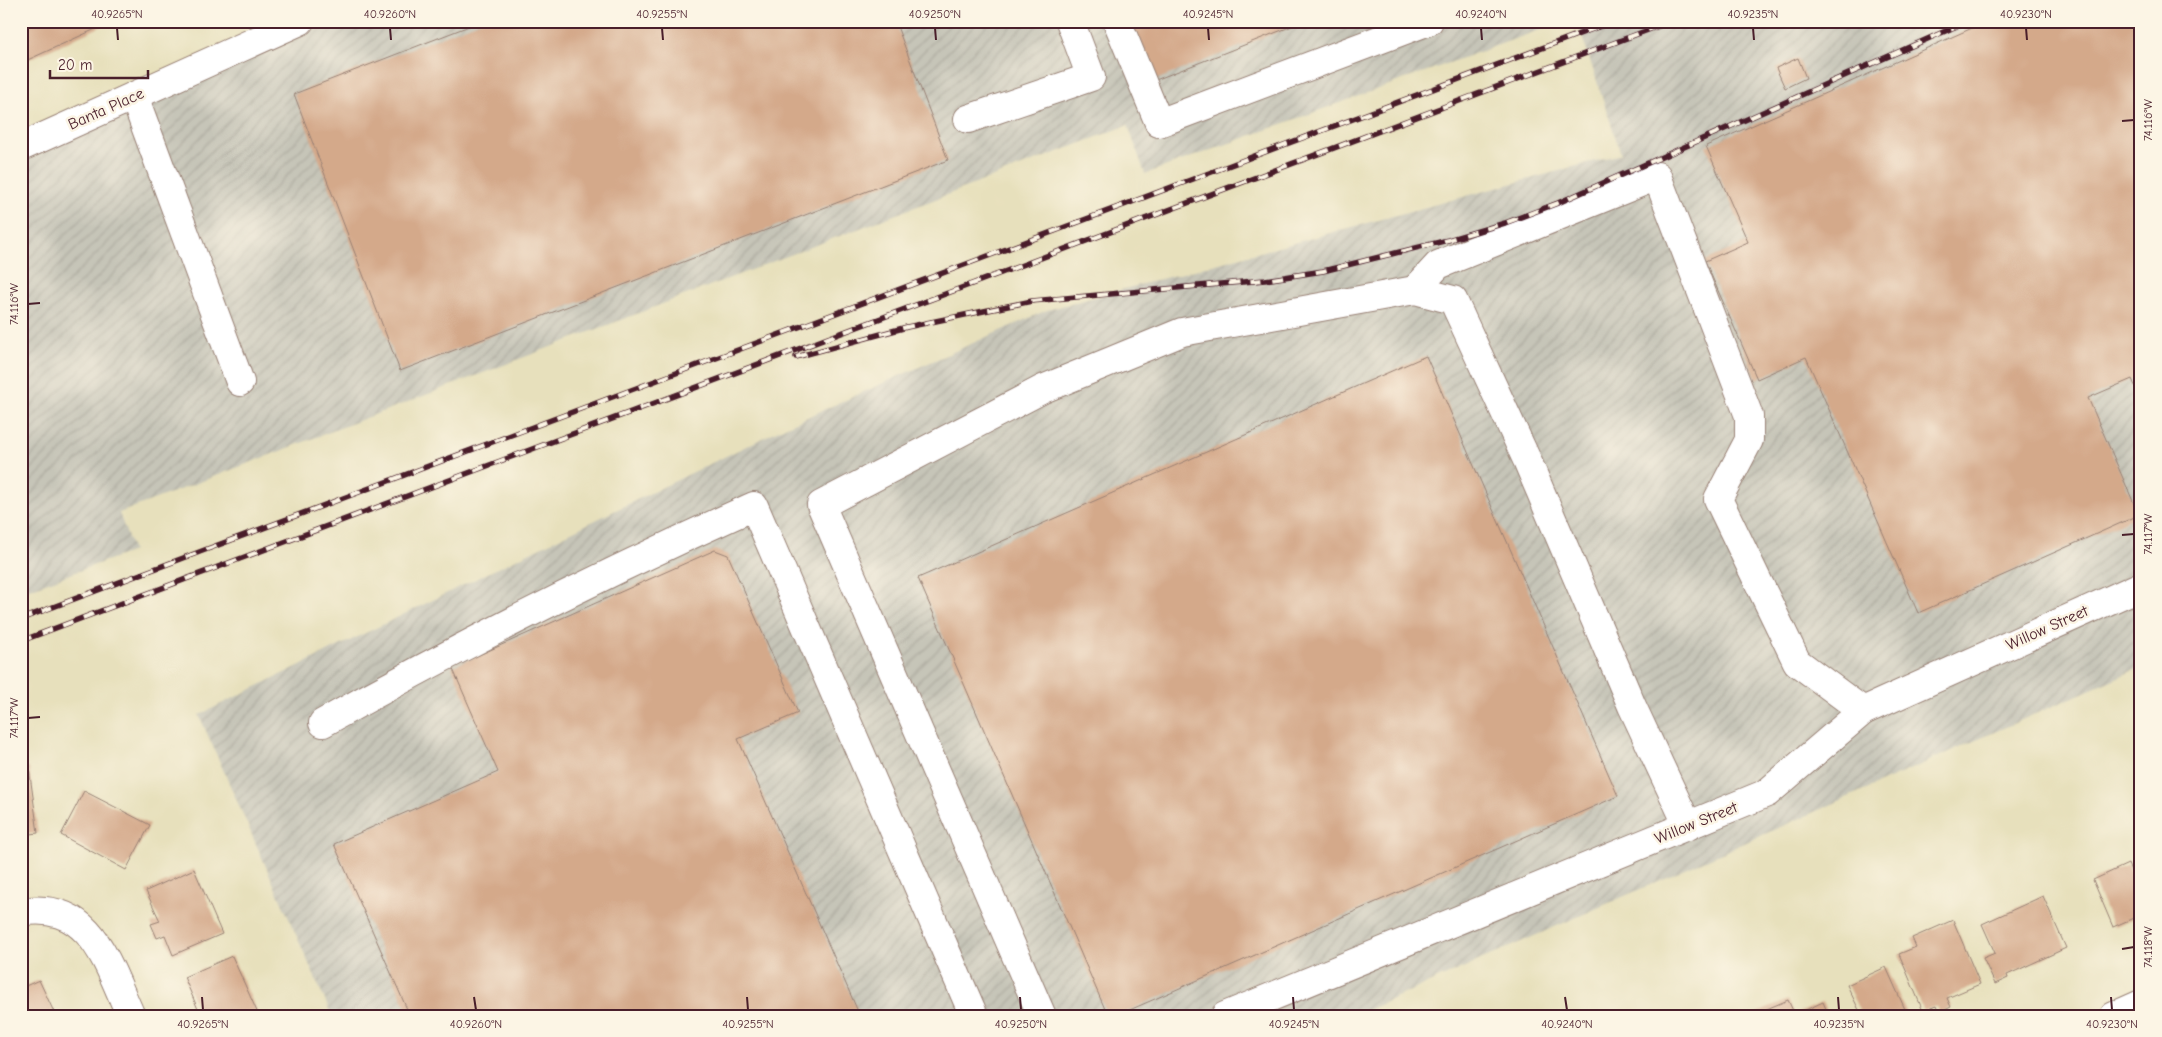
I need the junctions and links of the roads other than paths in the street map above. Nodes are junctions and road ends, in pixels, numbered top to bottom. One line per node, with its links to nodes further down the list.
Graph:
1 (300, 21): 5 (street, Banta Place)
2 (1070, 21): 6 (street)
3 (1117, 21): 4 (street)
4 (1429, 21)
5 (134, 96): 7 (street, Banta Place); 9 (street)
6 (968, 119)
7 (21, 147)
8 (1415, 290): 11 (street); 13 (street); 18 (street)
9 (240, 382)
10 (2141, 586): 11 (street, Willow Street)
11 (1863, 711): 13 (street, Willow Street)
12 (323, 723): 17 (street)
13 (1688, 826): 19 (street, Willow Street)
14 (21, 912): 16 (street)
15 (2141, 1004): 20 (street)
16 (131, 1016)
17 (974, 1016)
18 (1042, 1016)
19 (1226, 1016)
20 (2114, 1016)

